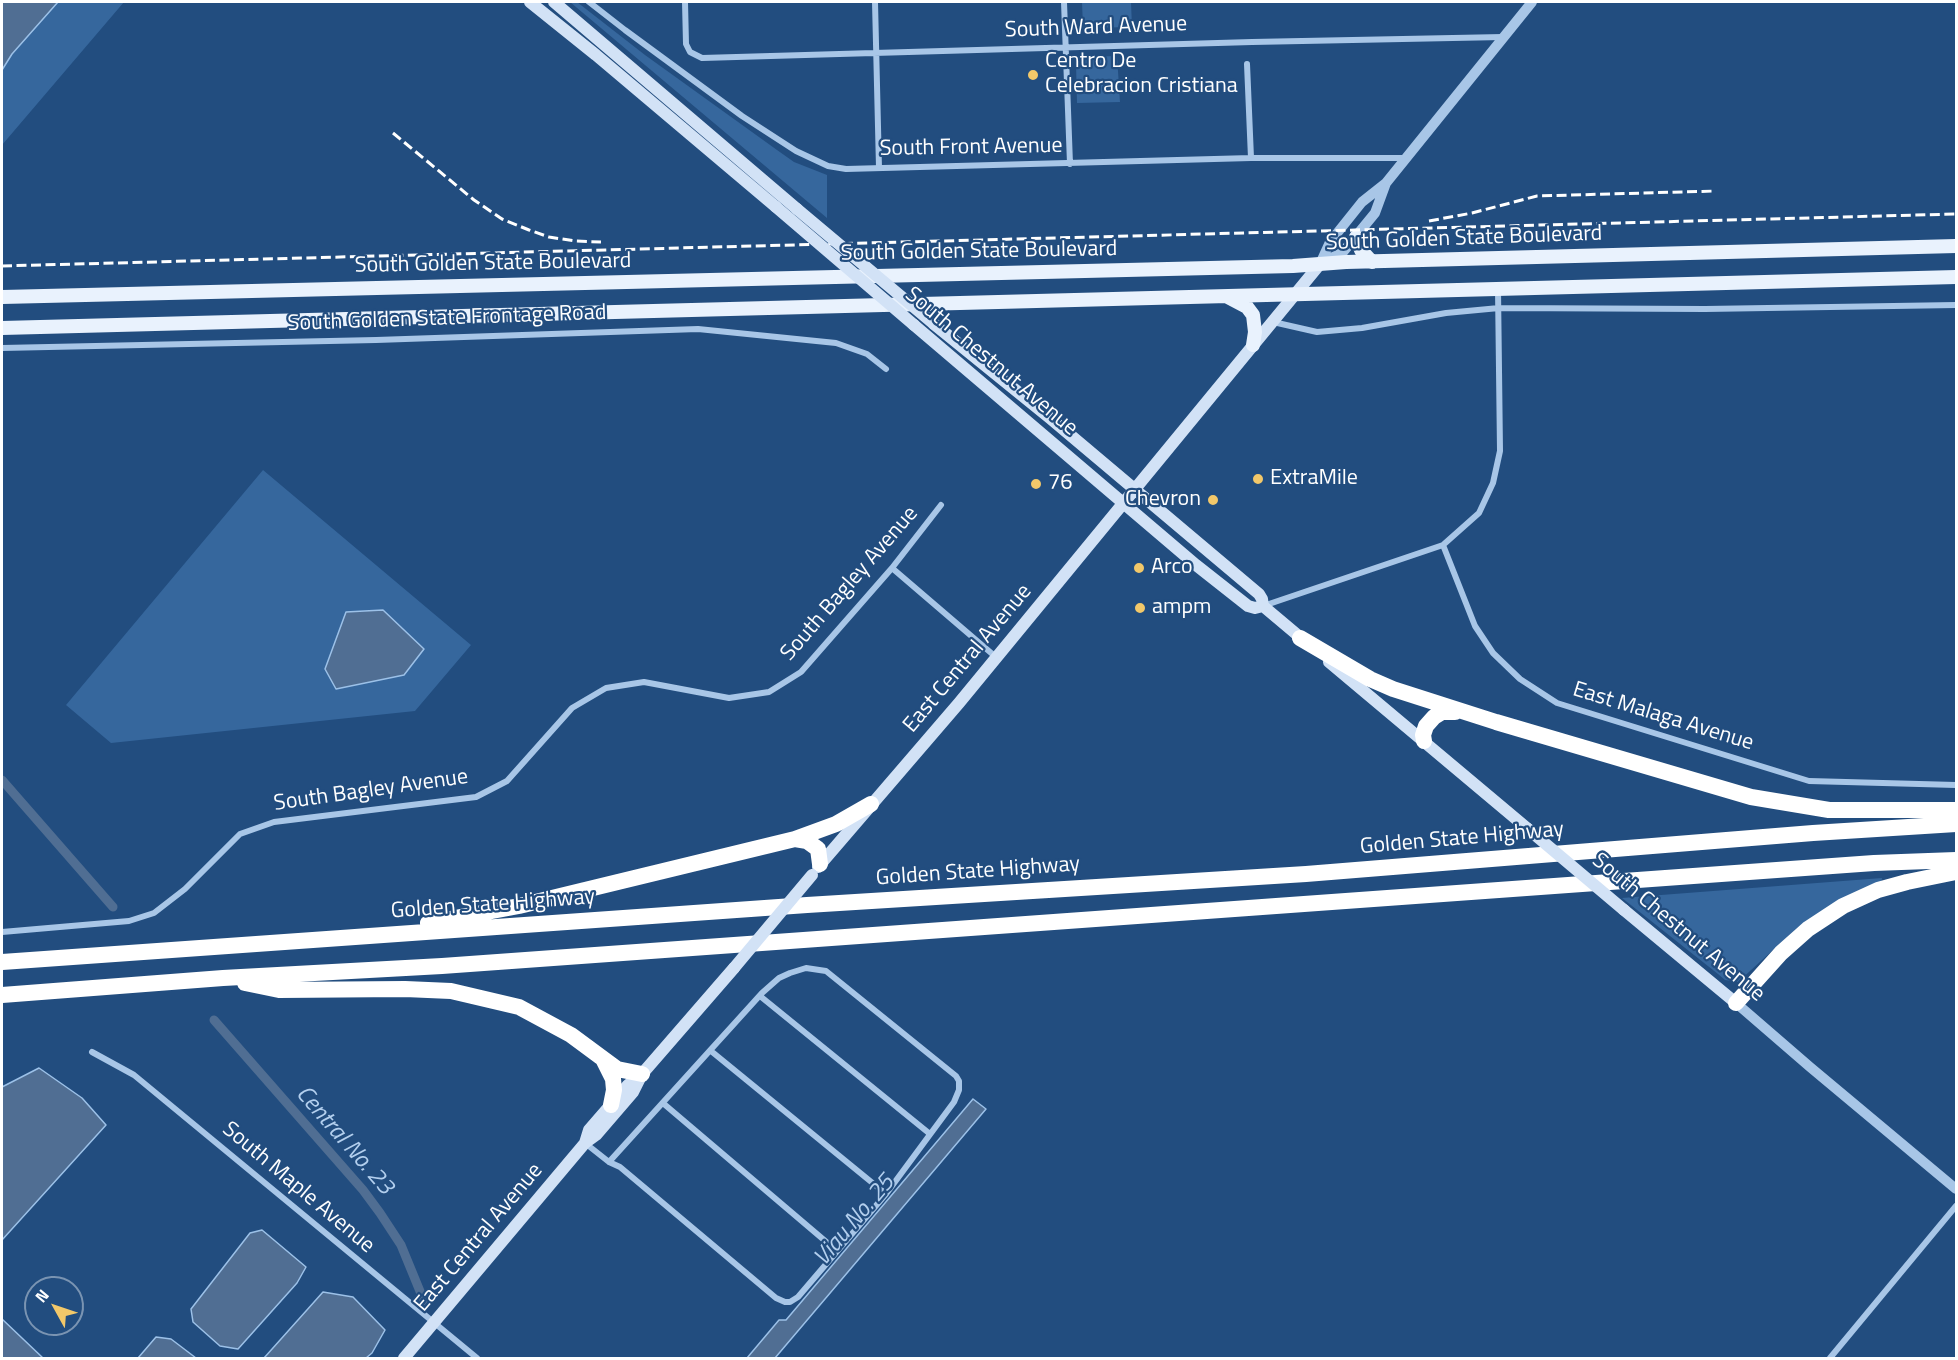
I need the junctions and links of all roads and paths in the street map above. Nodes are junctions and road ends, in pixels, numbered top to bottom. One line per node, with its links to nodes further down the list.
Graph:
1 (530, 2): 34 (main road, South Chestnut Avenue, bridge)
2 (554, 2): 33 (main road, South Chestnut Avenue, bridge)
3 (590, 2): 15 (street, South Front Avenue)
4 (685, 2): 10 (street, South Ward Avenue)
5 (875, 2): 10 (street)
6 (1064, 2): 9 (street)
7 (1532, 2): 8 (street, East Central Avenue)
8 (1503, 37): 9 (street, South Ward Avenue); 13 (street, East Central Avenue)
9 (1066, 48): 10 (street, South Ward Avenue); 14 (street)
10 (877, 53): 15 (street)
11 (1248, 64): 12 (street)
12 (1251, 158): 13 (street, South Front Avenue); 14 (street, South Front Avenue)
13 (1405, 158): 16 (street, East Central Avenue)
14 (1070, 164): 15 (street, South Front Avenue)
15 (879, 168)
16 (1386, 183): 17 (street, East Central Avenue); 20 (street, East Central Avenue)
17 (1356, 237): 19 (main road); 20 (street, East Central Avenue)
18 (1956, 246): 19 (main road, South Golden State Boulevard)
19 (1372, 262): 20 (main road, South Golden State Boulevard)
20 (1320, 264): 23 (main road, East Central Avenue); 25 (main road, South Golden State Boulevard)
21 (1956, 277): 22 (main road)
22 (1498, 289): 23 (main road); 27 (street)
23 (1296, 293): 24 (main road); 28 (main road, East Central Avenue)
24 (1226, 296): 29 (main road); 30 (main road)
25 (2, 297)
26 (1956, 305): 27 (street)
27 (1499, 308): 28 (street); 36 (street)
28 (1272, 321): 30 (main road, East Central Avenue)
29 (2, 328)
30 (1252, 345): 33 (main road, East Central Avenue)
31 (2, 348): 32 (street, South Golden State Frontage Road)
32 (885, 369)
33 (1134, 489): 34 (main road, East Central Avenue); 38 (main road, South Chestnut Avenue)
34 (1124, 502): 38 (main road, South Chestnut Avenue); 40 (main road, East Central Avenue)
35 (941, 505): 37 (street, South Bagley Avenue)
36 (1443, 545): 38 (street); 43 (street, East Malaga Avenue)
37 (892, 568): 40 (street); 51 (street, South Bagley Avenue)
38 (1263, 606): 39 (main road, South Chestnut Avenue)
39 (1300, 638): 41 (highway); 42 (main road, South Chestnut Avenue)
40 (997, 658): 44 (main road, East Central Avenue)
41 (1465, 712): 42 (highway); 45 (highway)
42 (1424, 741): 57 (main road, South Chestnut Avenue, bridge)
43 (1956, 785)
44 (871, 804): 47 (highway); 49 (main road, East Central Avenue)
45 (1956, 810)
46 (1956, 824): 52 (highway, Golden State Highway)
47 (795, 839): 49 (highway); 52 (highway)
48 (1956, 860): 54 (highway)
49 (816, 870): 61 (main road, East Central Avenue, bridge)
50 (1956, 872): 57 (highway)
51 (2, 932)
52 (341, 938): 53 (highway, Golden State Highway)
53 (2, 962)
54 (223, 978): 55 (highway); 60 (highway)
55 (2, 995)
56 (760, 996): 58 (street); 64 (street); 64 (street)
57 (1736, 1003): 67 (street, South Chestnut Avenue)
58 (711, 1051): 62 (street); 68 (street)
59 (92, 1052): 71 (street, South Maple Avenue)
60 (604, 1061): 61 (highway); 63 (highway)
61 (642, 1074): 63 (main road, East Central Avenue); 65 (main road, East Central Avenue)
62 (664, 1104): 66 (street); 70 (street)
63 (611, 1105): 65 (main road, East Central Avenue)
64 (930, 1134): 68 (street)
65 (585, 1143): 66 (street); 71 (main road, East Central Avenue)
66 (609, 1162): 70 (street)
67 (1956, 1189)
68 (886, 1194): 70 (street)
69 (1956, 1206): 74 (street)
70 (837, 1251)
71 (435, 1324): 72 (main road, East Central Avenue); 73 (street, South Maple Avenue)
72 (404, 1359)
73 (477, 1359)
74 (1830, 1359)

